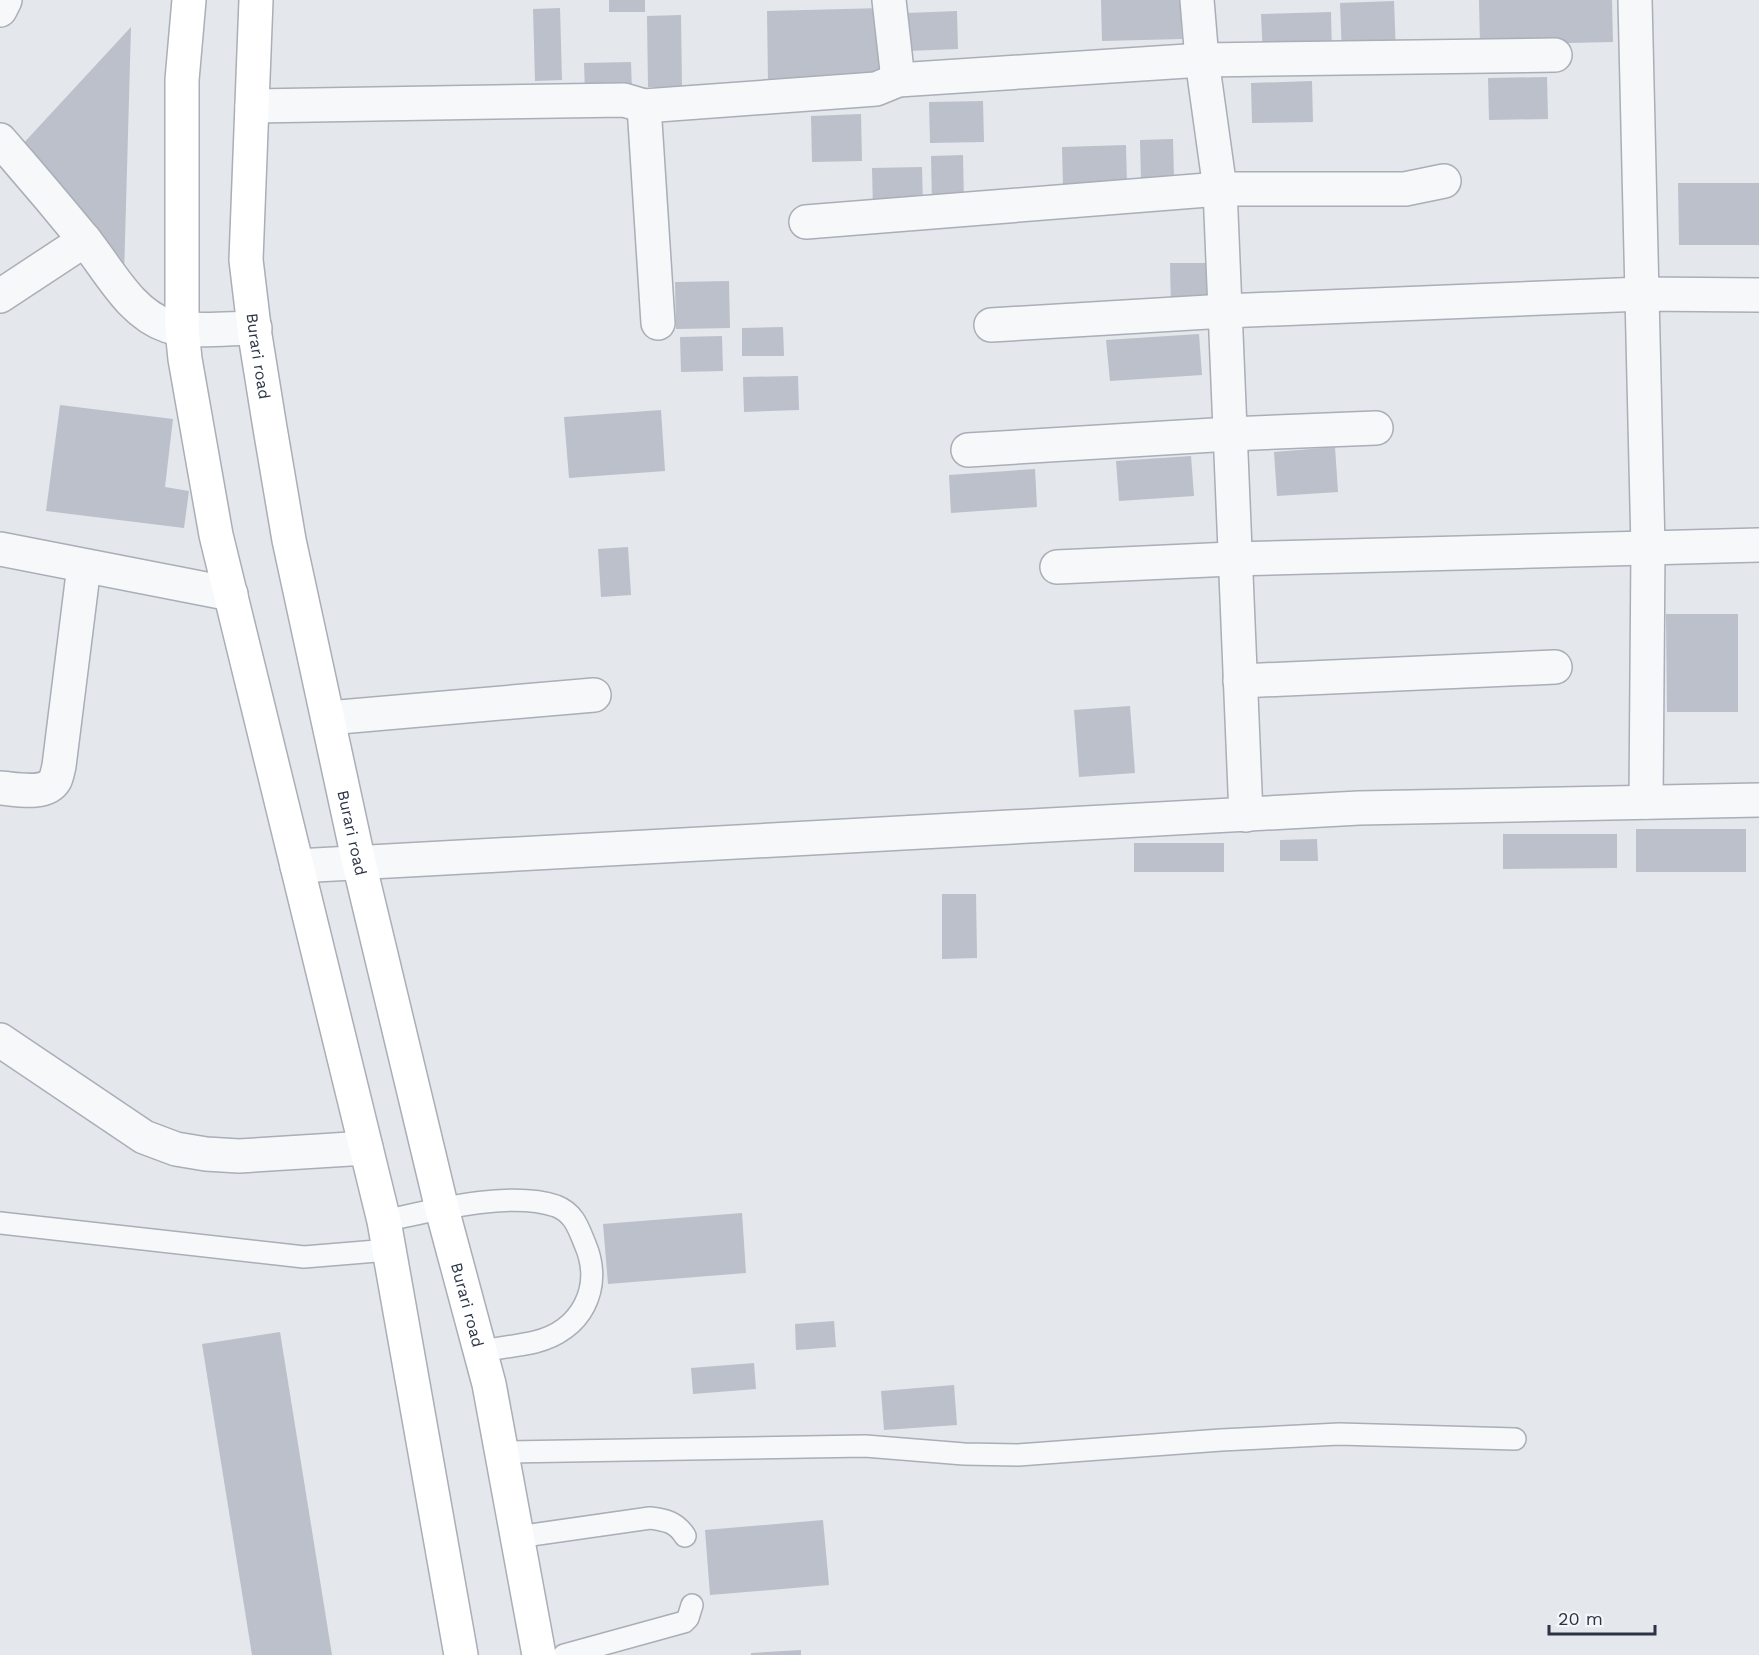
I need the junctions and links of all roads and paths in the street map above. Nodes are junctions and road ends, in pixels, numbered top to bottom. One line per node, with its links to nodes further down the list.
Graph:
1 (5, 0): 7 (street)
2 (189, 0): 24 (main road)
3 (256, 0): 11 (main road, Burari road)
4 (889, 0): 10 (street)
5 (1197, 0): 9 (street)
6 (1635, 0): 18 (street)
7 (0, 10)
8 (1555, 55): 9 (street)
9 (1202, 60): 10 (street); 15 (street)
10 (898, 80): 12 (street)
11 (252, 106): 12 (street); 25 (main road, Burari road)
12 (644, 106): 22 (street)
13 (0, 140): 17 (street)
14 (1444, 181): 15 (street)
15 (1220, 189): 16 (street); 21 (street)
16 (806, 222)
17 (85, 240): 20 (street); 24 (street)
18 (1642, 294): 19 (street); 21 (street); 30 (street)
19 (1759, 295)
20 (0, 296)
21 (1225, 311): 23 (street); 27 (street)
22 (658, 323)
23 (991, 325)
24 (182, 328): 25 (street); 35 (main road)
25 (255, 328): 39 (main road, Burari road)
26 (1377, 428): 27 (street)
27 (1230, 434): 28 (street); 32 (street)
28 (968, 450)
29 (1759, 545): 30 (street)
30 (1648, 548): 32 (street); 42 (street)
31 (0, 549): 33 (street)
32 (1235, 559): 34 (street); 37 (street)
33 (84, 566): 35 (street); 40 (street)
34 (1058, 567)
35 (231, 594): 45 (main road)
36 (1555, 667): 37 (street)
37 (1240, 681): 43 (street)
38 (594, 695): 39 (street)
39 (328, 718): 44 (main road, Burari road)
40 (0, 788)
41 (1759, 800): 42 (street)
42 (1646, 802): 43 (street)
43 (1246, 815): 44 (street)
44 (359, 862): 45 (street); 48 (main road, Burari road)
45 (297, 866): 47 (main road)
46 (0, 1040): 47 (street)
47 (366, 1148): 50 (main road)
48 (442, 1209): 50 (lane); 51 (main road, Burari road); 51 (lane)
49 (0, 1223): 50 (lane)
50 (386, 1235): 57 (main road)
51 (480, 1351): 53 (main road, Burari road)
52 (1515, 1438): 53 (lane)
53 (502, 1452): 55 (main road, Burari road)
54 (685, 1536): 55 (lane)
55 (518, 1537): 58 (main road, Burari road)
56 (692, 1605): 59 (lane)
57 (461, 1655)
58 (539, 1655)
59 (564, 1655)

